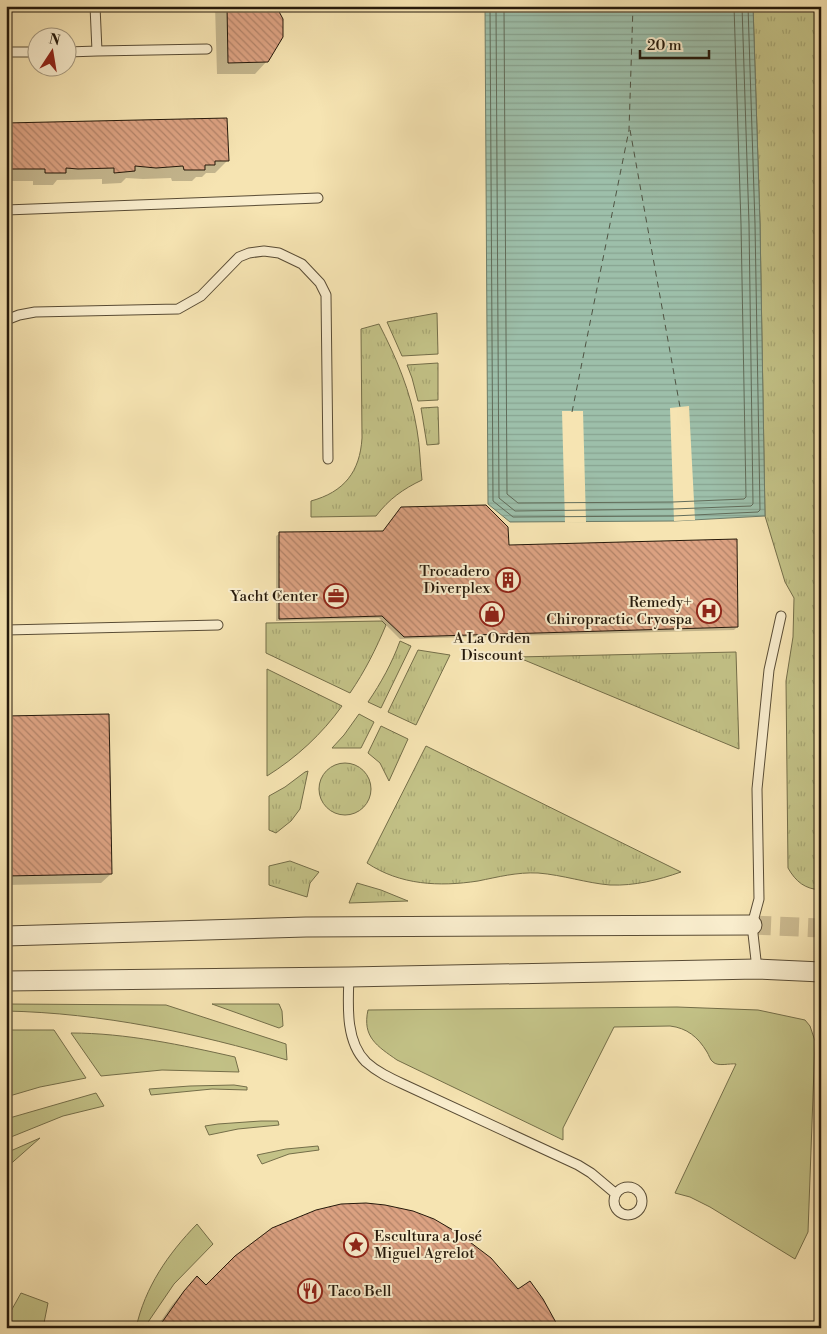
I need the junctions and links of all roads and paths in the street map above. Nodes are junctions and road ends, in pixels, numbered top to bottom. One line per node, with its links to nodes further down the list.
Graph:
1 (95, 6): 3 (lane)
2 (208, 48): 3 (lane)
3 (97, 51): 6 (lane)
4 (6, 52): 5 (lane)
5 (28, 52)
6 (78, 52)
7 (318, 198): 8 (lane)
8 (6, 210)
9 (6, 320): 10 (lane)
10 (328, 459)
11 (781, 616): 14 (lane)
12 (218, 626): 13 (lane)
13 (6, 630)
14 (752, 925): 15 (street); 16 (lane)
15 (6, 936)
16 (757, 969): 17 (street); 18 (street)
17 (821, 972)
18 (349, 977): 19 (street); 20 (lane)
19 (6, 980)
20 (616, 1194)

